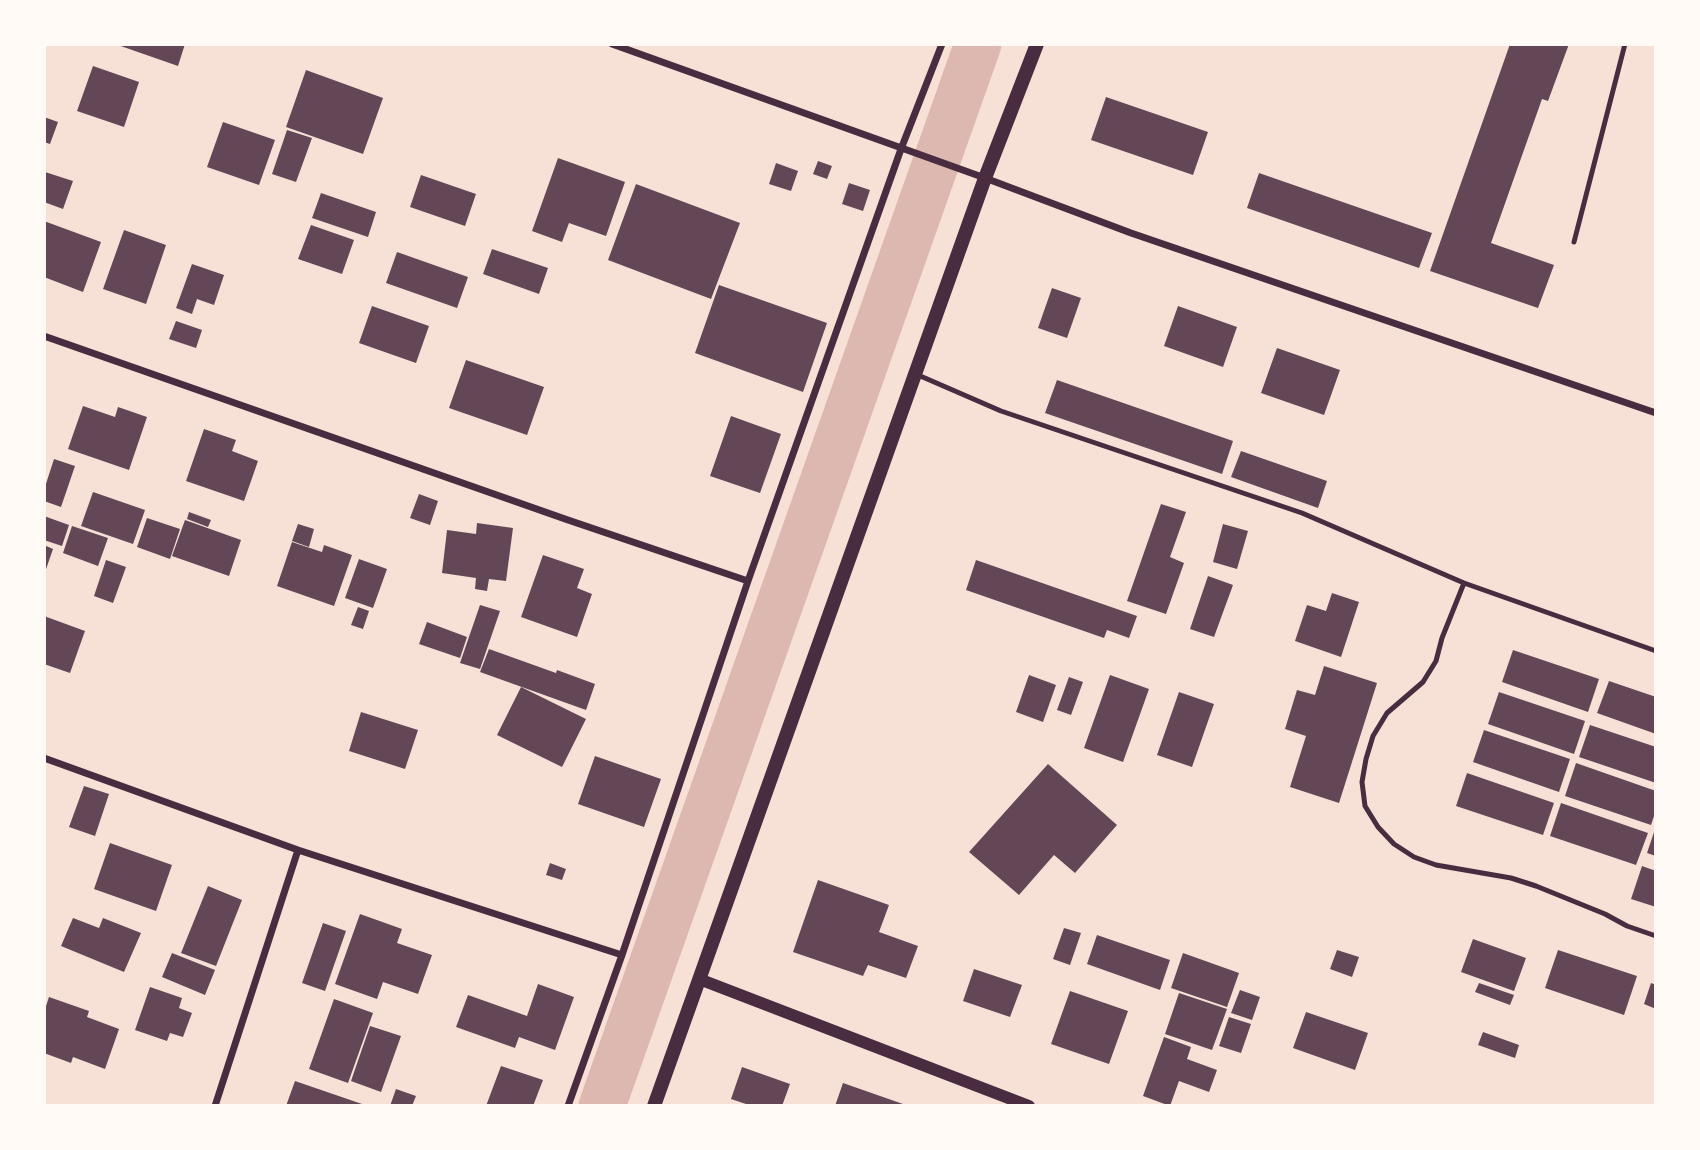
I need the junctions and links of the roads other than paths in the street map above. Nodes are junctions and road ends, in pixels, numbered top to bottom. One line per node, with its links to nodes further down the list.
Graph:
1 (612, 44): 5 (street)
2 (942, 44): 5 (street)
3 (1037, 44): 6 (main road)
4 (1625, 44): 7 (lane)
5 (901, 149): 6 (street); 11 (street)
6 (985, 178): 9 (main road); 10 (street)
7 (1574, 242)
8 (44, 336): 11 (street)
9 (915, 373): 12 (lane); 18 (main road)
10 (1656, 413)
11 (748, 581): 17 (street)
12 (1464, 583): 13 (lane); 16 (lane)
13 (1656, 651)
14 (44, 758): 15 (street)
15 (298, 850): 17 (street); 19 (street)
16 (1656, 936)
17 (622, 955): 20 (street)
18 (699, 979): 21 (main road); 22 (street)
19 (215, 1106)
20 (568, 1106)
21 (654, 1106)
22 (1029, 1106)

